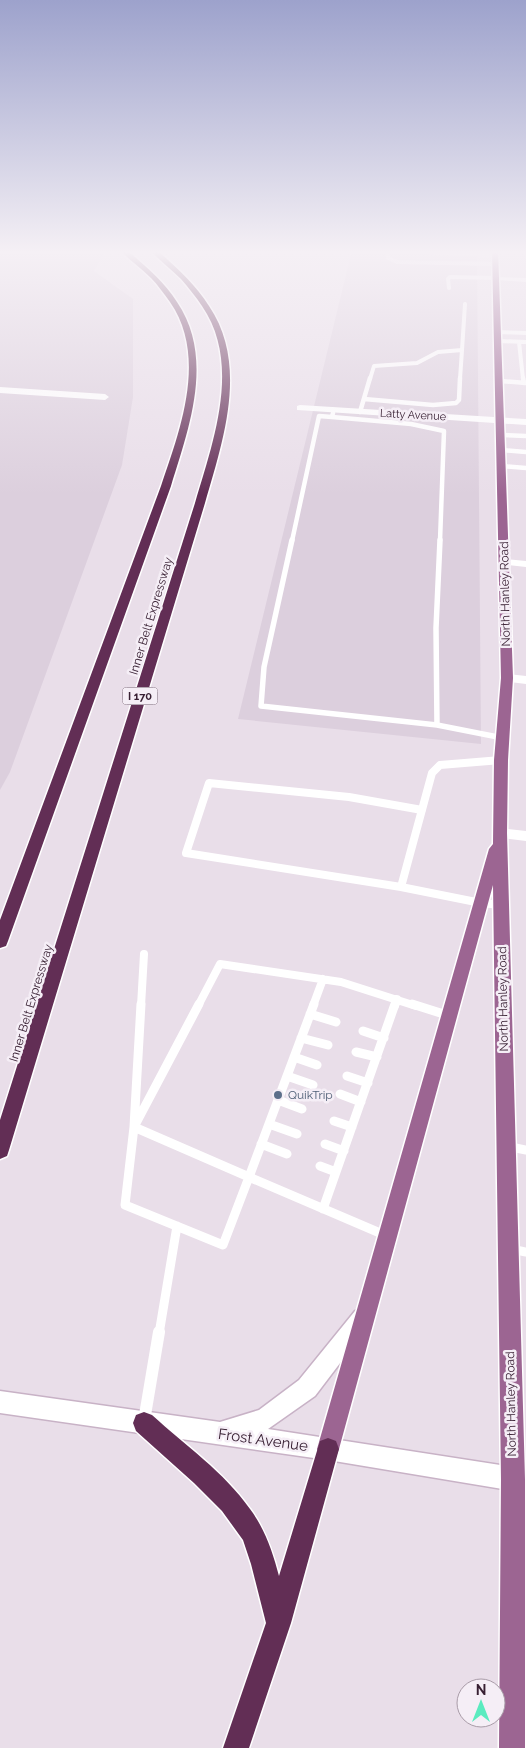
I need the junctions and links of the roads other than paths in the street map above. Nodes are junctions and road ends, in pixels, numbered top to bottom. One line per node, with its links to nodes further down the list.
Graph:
1 (188, 332): 40 (highway)
2 (220, 332): 71 (highway, Inner Belt Expressway / I 170)
3 (463, 332): 9 (lane)
4 (499, 332): 6 (main road, North Hanley Road)
5 (526, 333): 6 (street)
6 (499, 336): 7 (lane); 11 (main road, North Hanley Road)
7 (519, 342): 8 (lane); 10 (lane)
8 (526, 342)
9 (462, 350): 15 (lane); 15 (lane)
10 (524, 363): 12 (lane)
11 (500, 381): 12 (lane); 19 (main road, North Hanley Road)
12 (525, 383)
13 (0, 390): 14 (street)
14 (105, 397)
15 (364, 400): 17 (lane)
16 (300, 408): 18 (street, Latty Avenue)
17 (360, 412): 18 (street, Latty Avenue); 19 (street, Latty Avenue)
18 (333, 414): 31 (lane); 31 (lane)
19 (501, 420): 20 (street, Latty Avenue); 21 (main road, North Hanley Road)
20 (526, 422)
21 (502, 435): 22 (lane); 23 (main road, North Hanley Road)
22 (526, 436)
23 (502, 450): 24 (lane); 25 (main road, North Hanley Road)
24 (526, 452)
25 (502, 466): 26 (lane); 27 (main road, North Hanley Road)
26 (526, 468)
27 (504, 562): 28 (street); 29 (main road, North Hanley Road)
28 (526, 564)
29 (507, 678): 30 (street); 32 (main road, North Hanley Road)
30 (526, 680)
31 (437, 725): 32 (lane)
32 (503, 738): 33 (main road, North Hanley Road)
33 (501, 760): 34 (lane); 35 (main road, North Hanley Road)
34 (422, 810): 37 (lane); 37 (lane)
35 (500, 833): 36 (street); 38 (main road); 39 (main road, North Hanley Road)
36 (526, 836)
37 (402, 887): 38 (lane)
38 (481, 903): 39 (lane); 45 (main road)
39 (501, 905): 70 (main road, North Hanley Road)
40 (0, 940)
41 (144, 954): 65 (lane)
42 (323, 979): 43 (lane); 44 (lane); 65 (lane)
43 (397, 999): 45 (lane); 49 (lane)
44 (310, 1014): 46 (lane); 48 (lane)
45 (450, 1016): 79 (main road)
46 (336, 1022)
47 (363, 1031): 49 (lane)
48 (301, 1038): 50 (lane); 52 (lane)
49 (384, 1038): 53 (lane)
50 (328, 1045)
51 (356, 1052): 53 (lane)
52 (294, 1057): 54 (lane); 55 (lane)
53 (377, 1057): 57 (lane)
54 (317, 1065)
55 (287, 1076): 58 (lane); 60 (lane)
56 (348, 1076): 57 (lane)
57 (368, 1083): 61 (lane)
58 (313, 1085)
59 (340, 1094): 61 (lane)
60 (278, 1100): 62 (lane); 64 (lane)
61 (361, 1102): 66 (lane)
62 (302, 1109)
63 (334, 1121): 66 (lane)
64 (269, 1124): 67 (lane); 68 (lane)
65 (134, 1127): 76 (lane); 78 (lane)
66 (352, 1127): 72 (lane)
67 (297, 1134)
68 (262, 1144): 73 (lane); 76 (lane)
69 (325, 1144): 72 (lane)
70 (516, 1148): 80 (main road, North Hanley Road)
71 (0, 1150)
72 (344, 1151): 75 (lane)
73 (287, 1154)
74 (320, 1166): 75 (lane)
75 (336, 1172): 77 (lane)
76 (249, 1178): 77 (lane); 78 (lane)
77 (323, 1209): 79 (lane)
78 (177, 1226): 83 (lane)
79 (388, 1237): 81 (main road)
80 (517, 1250): 86 (main road, North Hanley Road)
81 (368, 1311): 84 (street); 85 (main road)
82 (0, 1402): 83 (street, Frost Avenue)
83 (144, 1423): 84 (street, Frost Avenue); 88 (highway)
84 (217, 1433): 85 (street, Frost Avenue)
85 (328, 1449): 86 (street, Frost Avenue); 88 (highway)
86 (519, 1480): 87 (main road, North Hanley Road)
87 (519, 1599): 90 (main road, North Hanley Road)
88 (278, 1623): 89 (highway)
89 (236, 1748)
90 (512, 1748)

